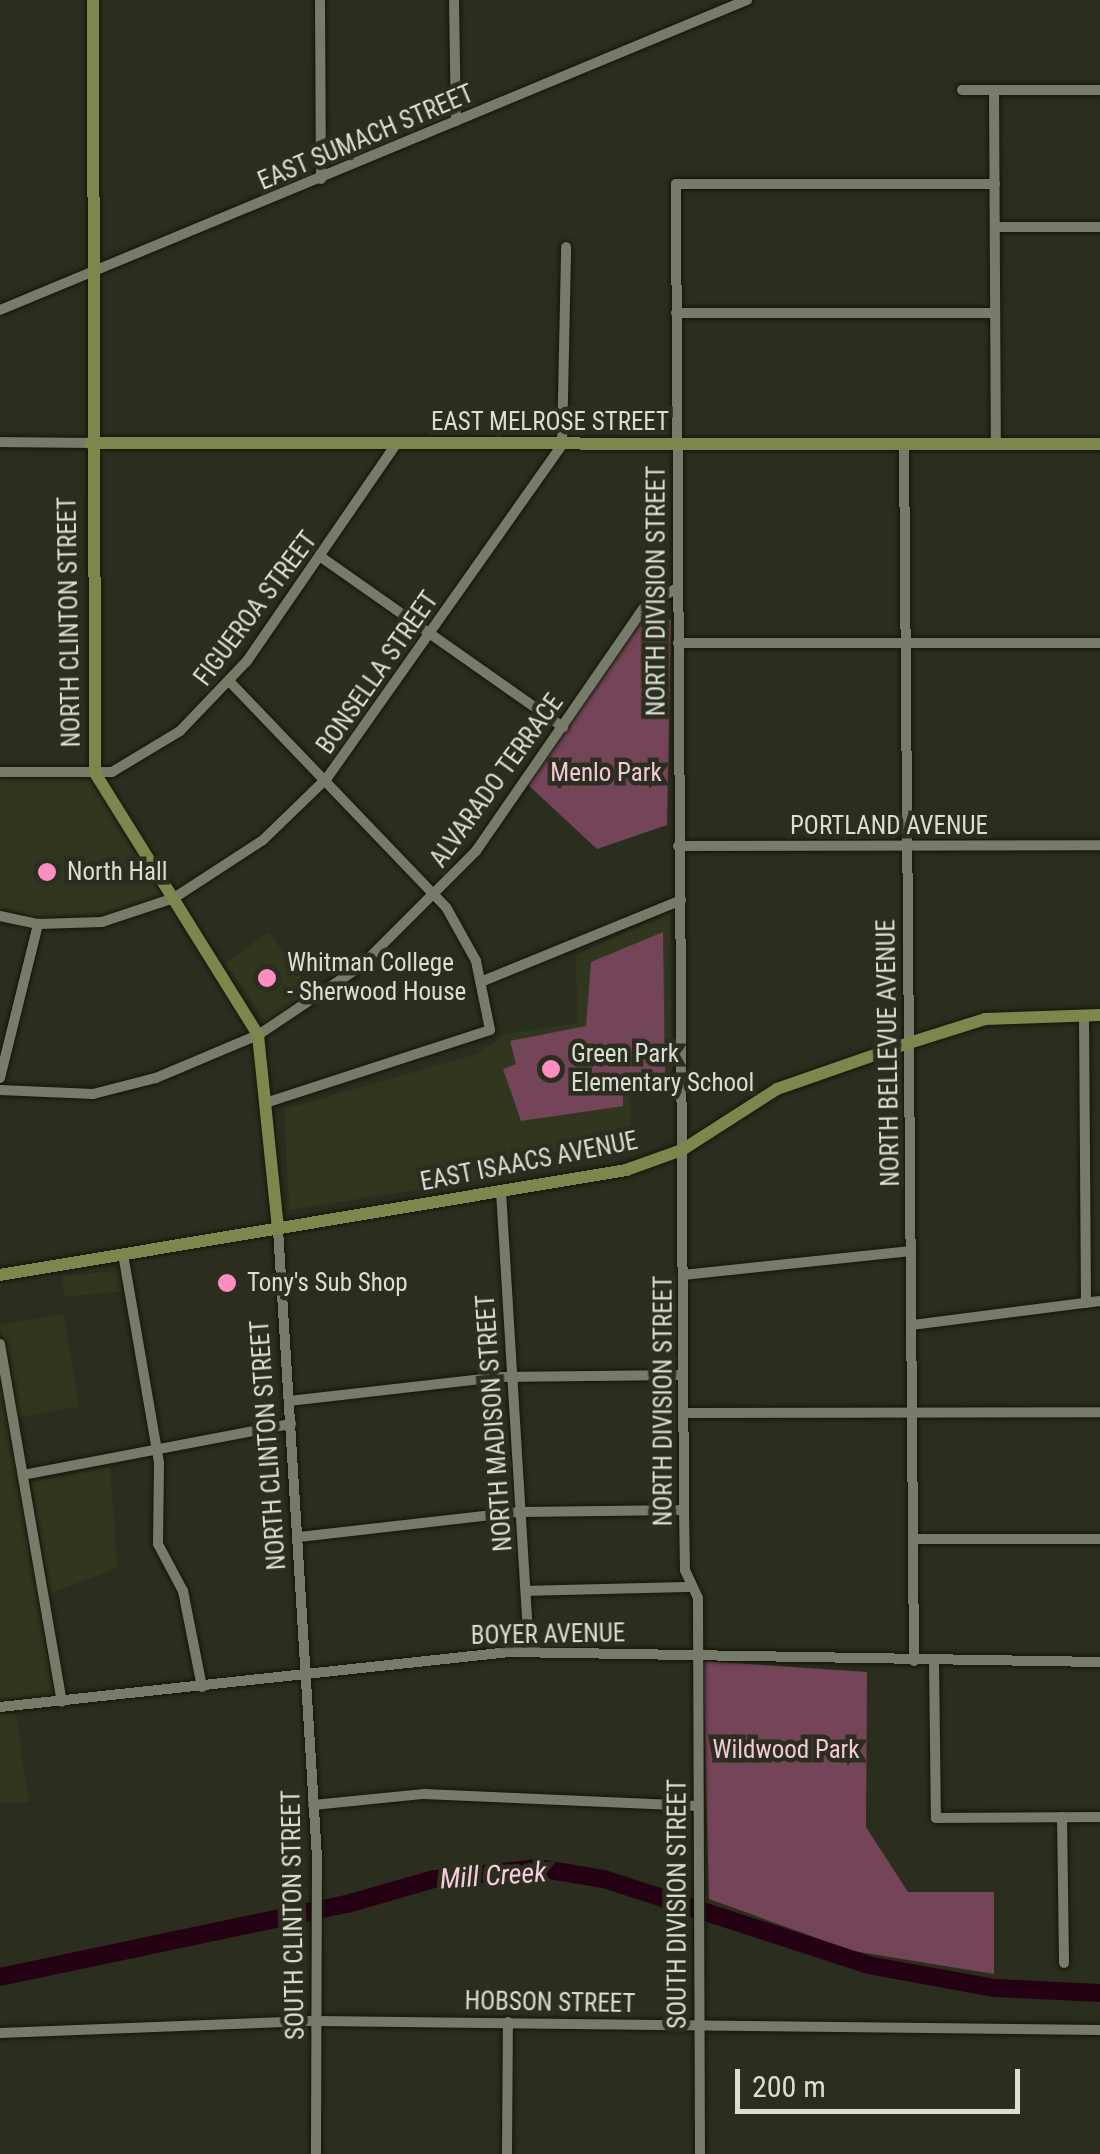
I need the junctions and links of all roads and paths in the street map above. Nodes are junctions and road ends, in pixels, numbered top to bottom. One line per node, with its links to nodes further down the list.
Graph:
1 (93, 0): 14 (main road, NORTH CLINTON STREET)
2 (320, 0): 9 (street)
3 (454, 0): 8 (street)
4 (747, 0): 8 (street, EAST SUMACH STREET)
5 (962, 90): 6 (street)
6 (994, 90): 7 (street); 10 (street)
7 (1100, 90)
8 (456, 121): 9 (street, EAST SUMACH STREET)
9 (321, 178): 14 (street, EAST SUMACH STREET)
10 (995, 184): 11 (street); 16 (street, NORTH DIVISION STREET)
11 (995, 227): 12 (street); 17 (street)
12 (1100, 227)
13 (566, 247): 24 (street)
14 (93, 274): 15 (street, EAST SUMACH STREET); 19 (main road, NORTH CLINTON STREET)
15 (0, 310)
16 (676, 313): 17 (street); 21 (street, NORTH DIVISION STREET)
17 (995, 313): 22 (street)
18 (0, 442): 19 (street, EAST MELROSE STREET)
19 (90, 443): 20 (main road, EAST MELROSE STREET); 35 (main road, NORTH CLINTON STREET)
20 (396, 444): 24 (main road, EAST MELROSE STREET); 26 (street, FIGUEROA STREET)
21 (676, 444): 24 (main road, EAST MELROSE STREET); 25 (main road, EAST MELROSE STREET); 27 (street, NORTH DIVISION STREET)
22 (996, 444): 23 (main road, EAST MELROSE STREET); 25 (main road, EAST MELROSE STREET)
23 (1100, 444)
24 (562, 445): 28 (street, BONSELLA STREET)
25 (904, 445): 30 (street, NORTH BELLEVUE AVENUE)
26 (320, 557): 28 (street); 32 (street, FIGUEROA STREET)
27 (677, 588): 29 (street, NORTH DIVISION STREET); 33 (street, ALVARADO TERRACE)
28 (431, 634): 33 (street); 36 (street, BONSELLA STREET)
29 (678, 643): 30 (street); 38 (street, NORTH DIVISION STREET)
30 (906, 643): 31 (street); 39 (street, NORTH BELLEVUE AVENUE)
31 (1100, 643)
32 (230, 683): 35 (street, FIGUEROA STREET); 36 (street)
33 (563, 727): 40 (street, ALVARADO TERRACE)
34 (0, 772): 35 (street, FIGUEROA STREET)
35 (95, 773): 41 (main road, NORTH CLINTON STREET)
36 (327, 778): 40 (street); 41 (street, BONSELLA STREET)
37 (1100, 845): 39 (street, PORTLAND AVENUE)
38 (678, 846): 39 (street, PORTLAND AVENUE); 42 (street, NORTH DIVISION STREET)
39 (908, 846): 49 (street, NORTH BELLEVUE AVENUE)
40 (436, 894): 45 (street); 48 (street, ALVARADO TERRACE)
41 (174, 898): 44 (street, BONSELLA STREET); 48 (main road, NORTH CLINTON STREET)
42 (681, 900): 45 (street); 53 (street, NORTH DIVISION STREET)
43 (0, 916): 44 (street, BONSELLA STREET)
44 (38, 924): 50 (street)
45 (482, 981): 52 (street)
46 (1084, 1016): 47 (main road, EAST ISAACS AVENUE); 49 (main road, EAST ISAACS AVENUE); 61 (street)
47 (1100, 1016)
48 (258, 1035): 51 (street, ALVARADO TERRACE); 52 (main road, NORTH CLINTON STREET)
49 (909, 1043): 53 (main road, EAST ISAACS AVENUE); 56 (street, NORTH BELLEVUE AVENUE)
50 (0, 1078)
51 (0, 1090)
52 (268, 1102): 55 (main road, NORTH CLINTON STREET)
53 (682, 1150): 54 (main road, EAST ISAACS AVENUE); 58 (street, NORTH DIVISION STREET)
54 (501, 1192): 55 (main road, EAST ISAACS AVENUE); 65 (street, NORTH MADISON STREET)
55 (278, 1229): 57 (main road, EAST ISAACS AVENUE); 66 (street, NORTH CLINTON STREET)
56 (911, 1251): 58 (street); 62 (street, NORTH BELLEVUE AVENUE)
57 (123, 1254): 59 (main road, EAST ISAACS AVENUE); 71 (street)
58 (682, 1274): 64 (street, NORTH DIVISION STREET)
59 (0, 1275)
60 (1100, 1301): 61 (street)
61 (1086, 1303): 62 (street)
62 (912, 1325): 67 (street, NORTH BELLEVUE AVENUE)
63 (0, 1344): 72 (street)
64 (683, 1374): 65 (street); 69 (street, NORTH DIVISION STREET)
65 (512, 1376): 66 (street); 74 (street, NORTH MADISON STREET)
66 (289, 1401): 70 (street, NORTH CLINTON STREET)
67 (912, 1412): 68 (street); 69 (street); 76 (street, NORTH BELLEVUE AVENUE)
68 (1100, 1412)
69 (684, 1413): 73 (street, NORTH DIVISION STREET)
70 (290, 1424): 71 (street); 75 (street, NORTH CLINTON STREET)
71 (156, 1450): 72 (street); 86 (street)
72 (23, 1476): 87 (street)
73 (684, 1510): 74 (street); 78 (street, NORTH DIVISION STREET)
74 (520, 1512): 75 (street); 79 (street, NORTH MADISON STREET)
75 (299, 1538): 85 (street, NORTH CLINTON STREET)
76 (914, 1539): 77 (street); 82 (street, NORTH BELLEVUE AVENUE)
77 (1100, 1539)
78 (692, 1587): 79 (street); 81 (street, NORTH DIVISION STREET)
79 (526, 1591): 80 (street, NORTH MADISON STREET)
80 (529, 1652): 81 (street, BOYER AVENUE); 85 (street, BOYER AVENUE)
81 (697, 1654): 82 (street, BOYER AVENUE); 90 (street, SOUTH DIVISION STREET)
82 (914, 1662): 83 (street, BOYER AVENUE)
83 (934, 1662): 84 (street, BOYER AVENUE); 91 (street)
84 (1100, 1662)
85 (305, 1675): 86 (street, BOYER AVENUE); 89 (street, SOUTH CLINTON STREET)
86 (202, 1686): 87 (street, BOYER AVENUE)
87 (62, 1702): 88 (street, BOYER AVENUE)
88 (0, 1707)
89 (314, 1805): 90 (street); 94 (street, SOUTH CLINTON STREET)
90 (697, 1806): 96 (street, SOUTH DIVISION STREET)
91 (1062, 1817): 92 (street); 93 (street)
92 (1100, 1817)
93 (1064, 1963)
94 (317, 2022): 95 (street, HOBSON STREET); 98 (street, HOBSON STREET); 99 (street, SOUTH CLINTON STREET)
95 (508, 2022): 96 (street, HOBSON STREET); 100 (street)
96 (698, 2026): 97 (street, HOBSON STREET); 101 (street, SOUTH DIVISION STREET)
97 (1100, 2030)
98 (0, 2033)
99 (316, 2154)
100 (508, 2154)
101 (700, 2154)

